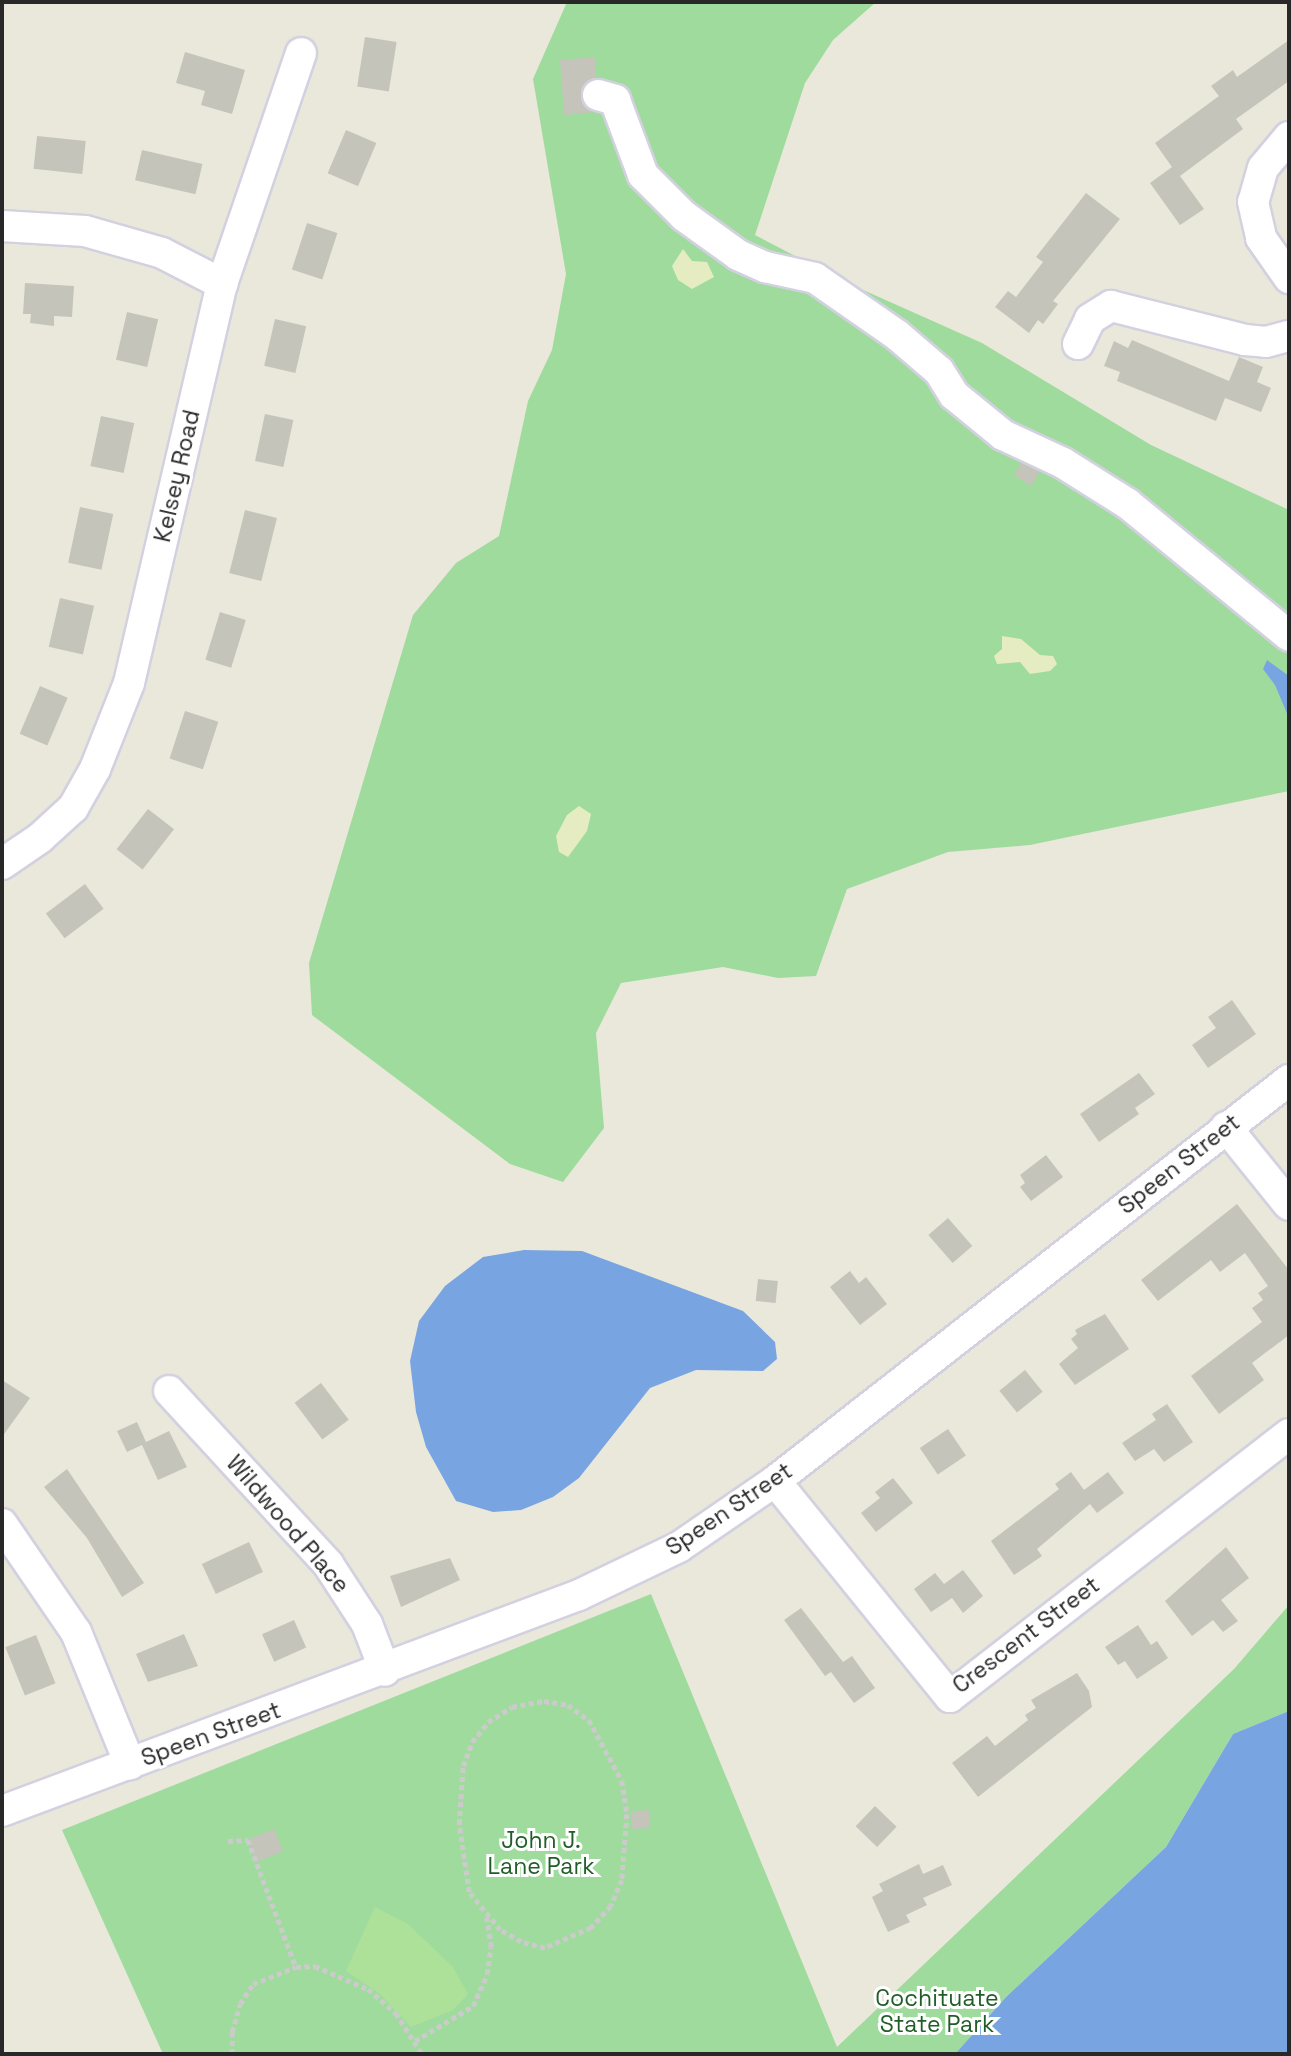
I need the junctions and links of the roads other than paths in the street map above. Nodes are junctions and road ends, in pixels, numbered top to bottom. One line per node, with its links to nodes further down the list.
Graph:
1 (301, 53): 6 (street, Kelsey Road)
2 (597, 95): 9 (street)
3 (1289, 137): 5 (street)
4 (2, 226): 6 (street)
5 (1289, 278)
6 (222, 284): 10 (street, Kelsey Road)
7 (1289, 336): 8 (street)
8 (1078, 344)
9 (1289, 636)
10 (2, 864)
11 (1289, 1080): 12 (street, Speen Street)
12 (1226, 1127): 13 (street); 16 (street, Speen Street)
13 (1289, 1205)
14 (169, 1391): 18 (street, Wildwood Place)
15 (1289, 1434): 16 (street, Crescent Street)
16 (775, 1481): 18 (street, Speen Street)
17 (2, 1524): 19 (street)
18 (385, 1671): 19 (street, Speen Street)
19 (130, 1764): 20 (street, Speen Street)
20 (2, 1811)

